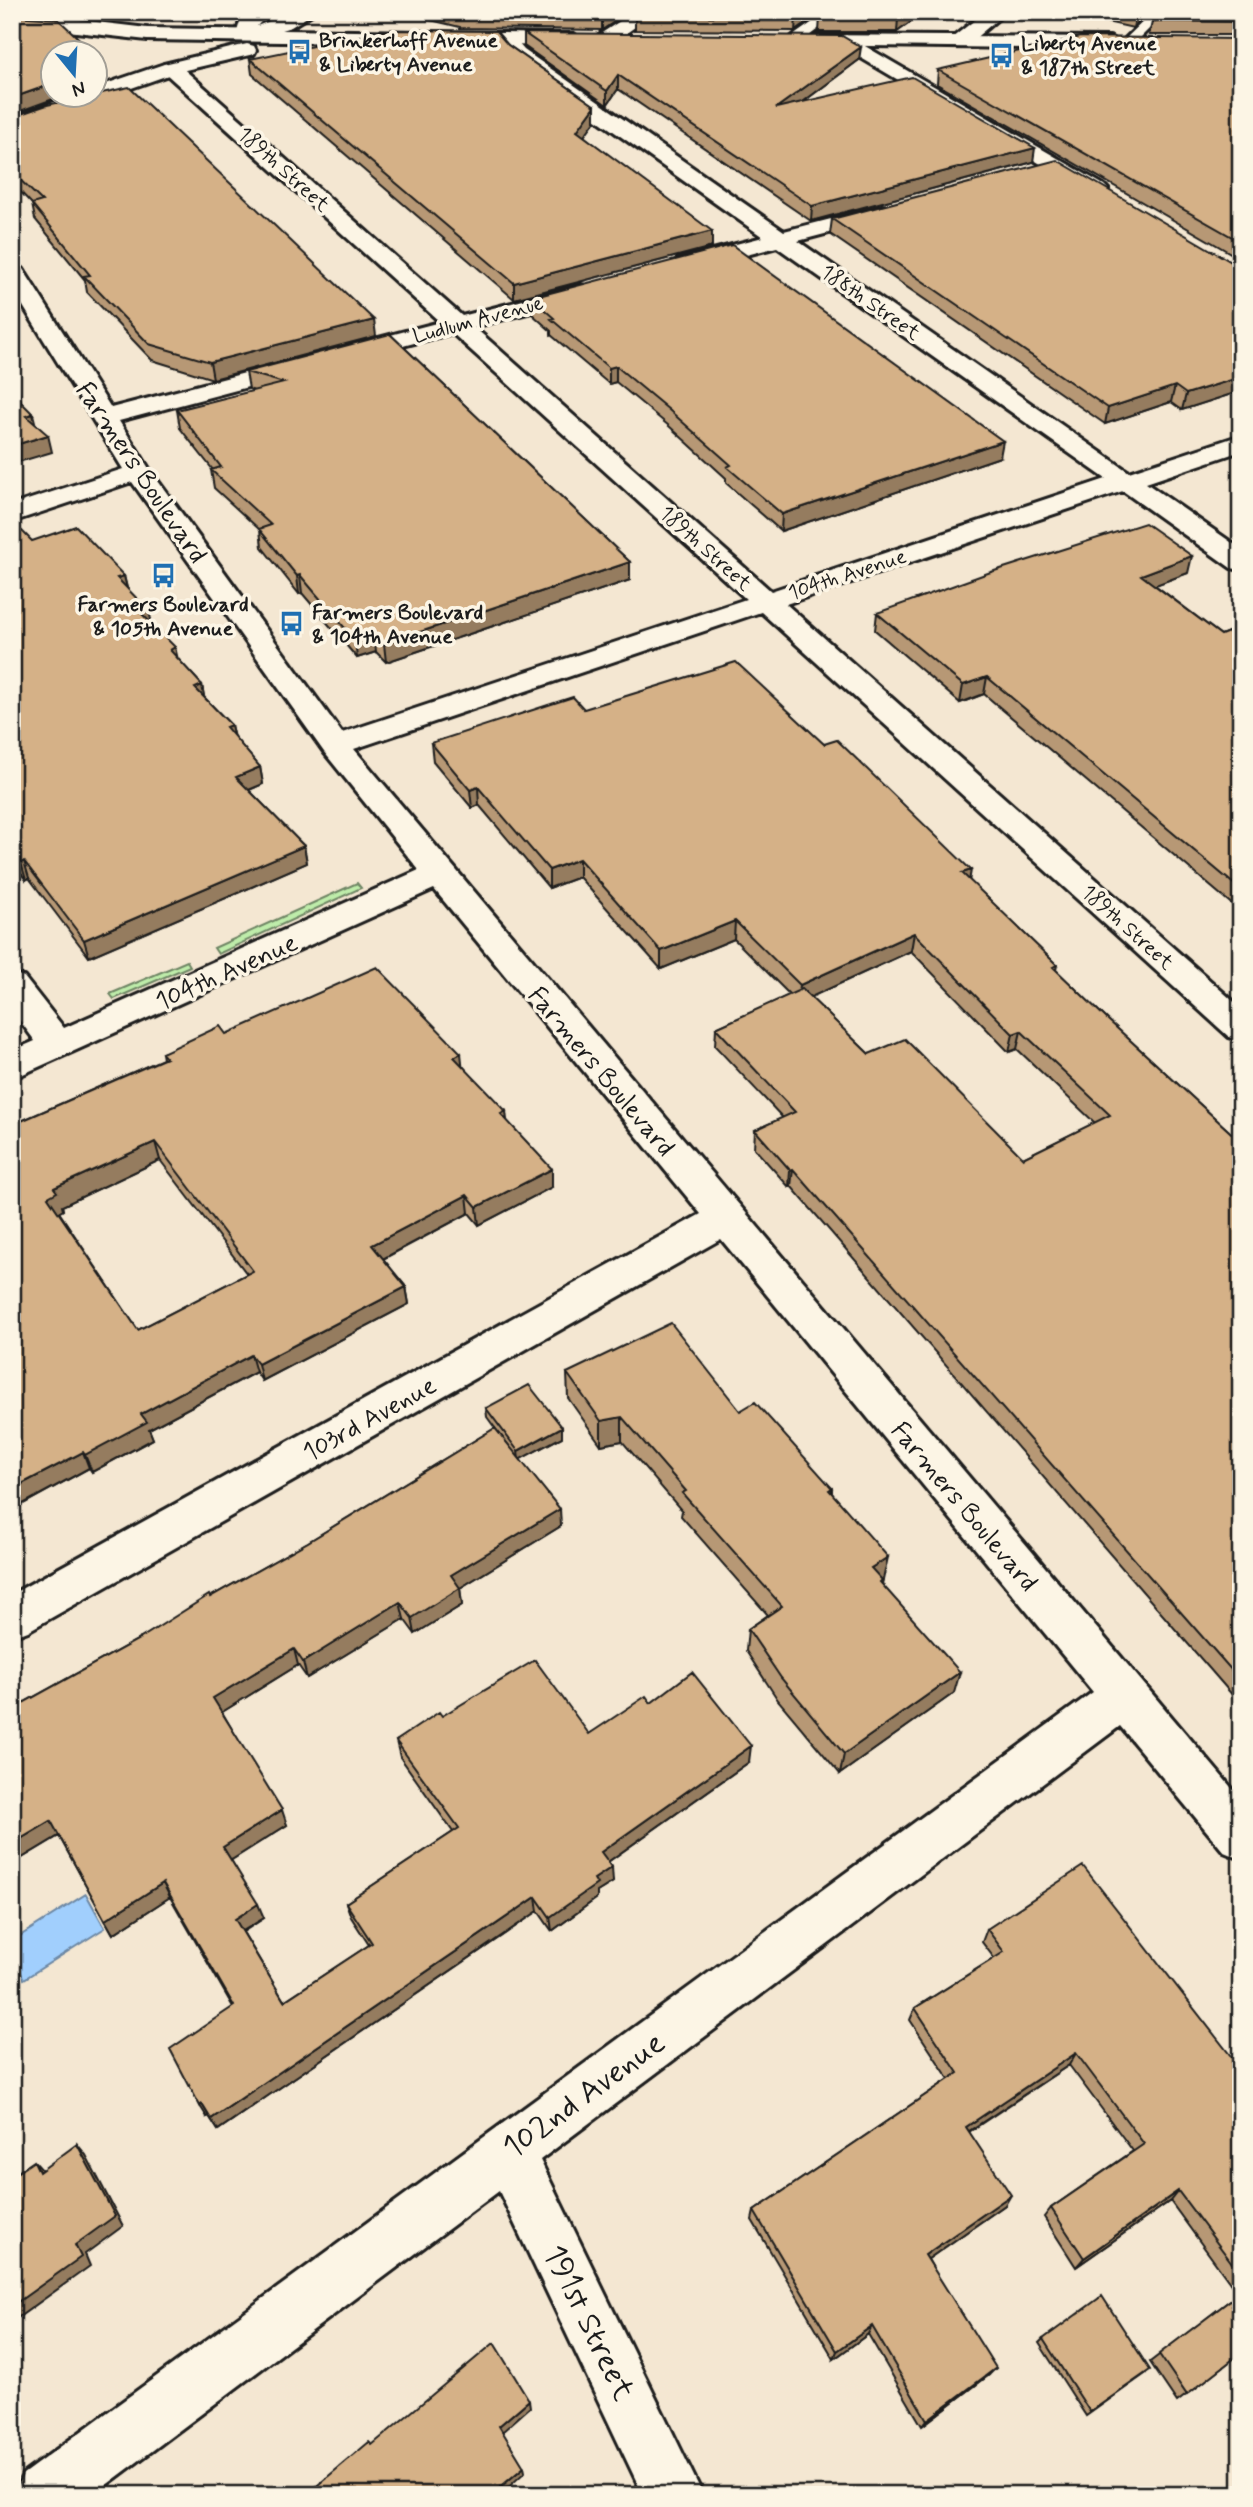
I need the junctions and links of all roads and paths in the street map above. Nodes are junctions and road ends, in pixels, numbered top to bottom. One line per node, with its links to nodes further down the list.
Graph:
1 (16, 12): 9 (street)
2 (261, 12): 10 (street)
3 (306, 12): 10 (street)
4 (646, 12): 13 (street)
5 (835, 12): 15 (lane)
6 (997, 12): 17 (street)
7 (1160, 12): 18 (lane)
8 (12, 22): 9 (street)
9 (41, 22): 10 (street)
10 (246, 35): 11 (street)
11 (339, 38): 12 (street); 20 (street)
12 (503, 39): 13 (street); 26 (street, 188th Street)
13 (604, 40): 14 (street)
14 (645, 40)
15 (788, 41): 16 (street)
16 (846, 41): 17 (street); 22 (street)
17 (959, 42): 18 (street)
18 (1128, 43): 19 (street)
19 (1153, 43)
20 (171, 68): 21 (street); 30 (street, 189th Street)
21 (12, 124)
22 (1056, 165): 23 (street); 24 (street)
23 (1023, 174)
24 (1114, 199)
25 (908, 205): 26 (street)
26 (781, 239): 28 (street); 34 (street, 188th Street)
27 (12, 269): 31 (street, Farmers Boulevard)
28 (665, 269)
29 (600, 286): 30 (street, Ludlum Avenue)
30 (458, 324): 31 (street, Ludlum Avenue); 37 (street, 189th Street)
31 (103, 418): 33 (street, Farmers Boulevard)
32 (1241, 443): 34 (street, 104th Avenue)
33 (138, 472): 35 (street); 38 (street, Farmers Boulevard)
34 (1126, 481): 36 (street, 188th Street); 37 (street, 104th Avenue)
35 (12, 514)
36 (1241, 562)
37 (765, 602): 38 (street, 104th Avenue); 41 (street, 189th Street)
38 (335, 745): 39 (street, Farmers Boulevard)
39 (439, 874): 42 (street, 104th Avenue); 44 (street, Farmers Boulevard)
40 (12, 985): 42 (street)
41 (1241, 1028)
42 (58, 1046): 43 (street, 104th Avenue)
43 (12, 1066)
44 (726, 1218): 45 (street, 103rd Avenue); 46 (street, Farmers Boulevard)
45 (12, 1617)
46 (1124, 1696): 47 (street, Farmers Boulevard); 48 (street, 102nd Avenue)
47 (1241, 1836)
48 (507, 2150): 49 (street, 102nd Avenue); 50 (street, 191st Street)
49 (44, 2495)
50 (674, 2495)

